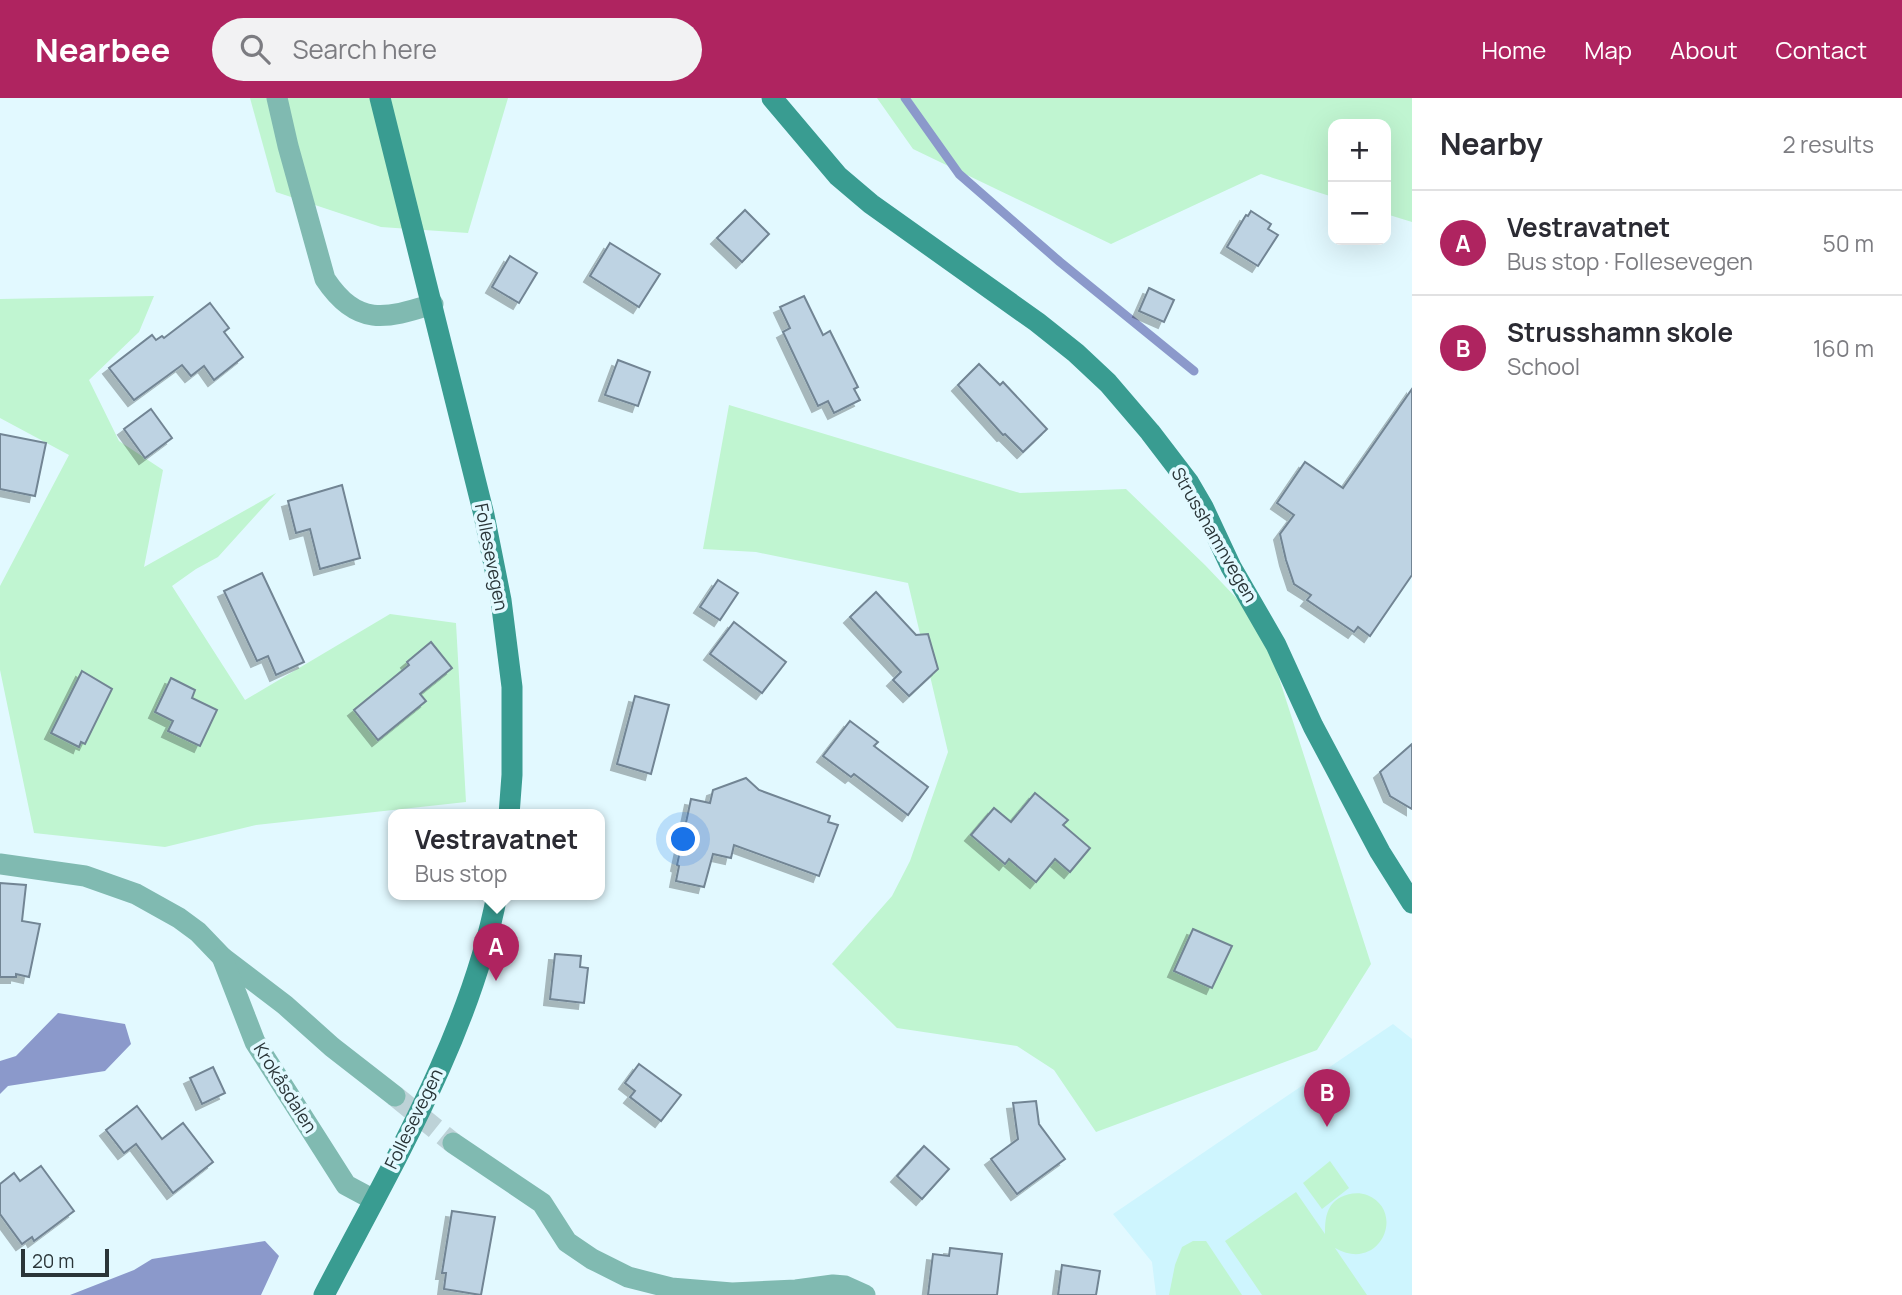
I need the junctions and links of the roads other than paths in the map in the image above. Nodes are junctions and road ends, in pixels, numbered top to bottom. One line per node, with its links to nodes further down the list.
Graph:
1 (277, 98): 4 (street)
2 (380, 98): 4 (main road, Follesevegen)
3 (772, 98): 8 (main road, Strusshamnvegen)
4 (433, 304): 5 (main road, Follesevegen)
5 (509, 809)
6 (0, 864): 9 (street, Krokåsdalen)
7 (496, 900): 12 (main road, Follesevegen)
8 (1412, 903)
9 (222, 957): 10 (street, Krokåsdalen); 12 (street, Krokåsdalen)
10 (395, 1096)
11 (453, 1143): 14 (street)
12 (374, 1199): 13 (main road, Follesevegen)
13 (324, 1295)
14 (865, 1295)

